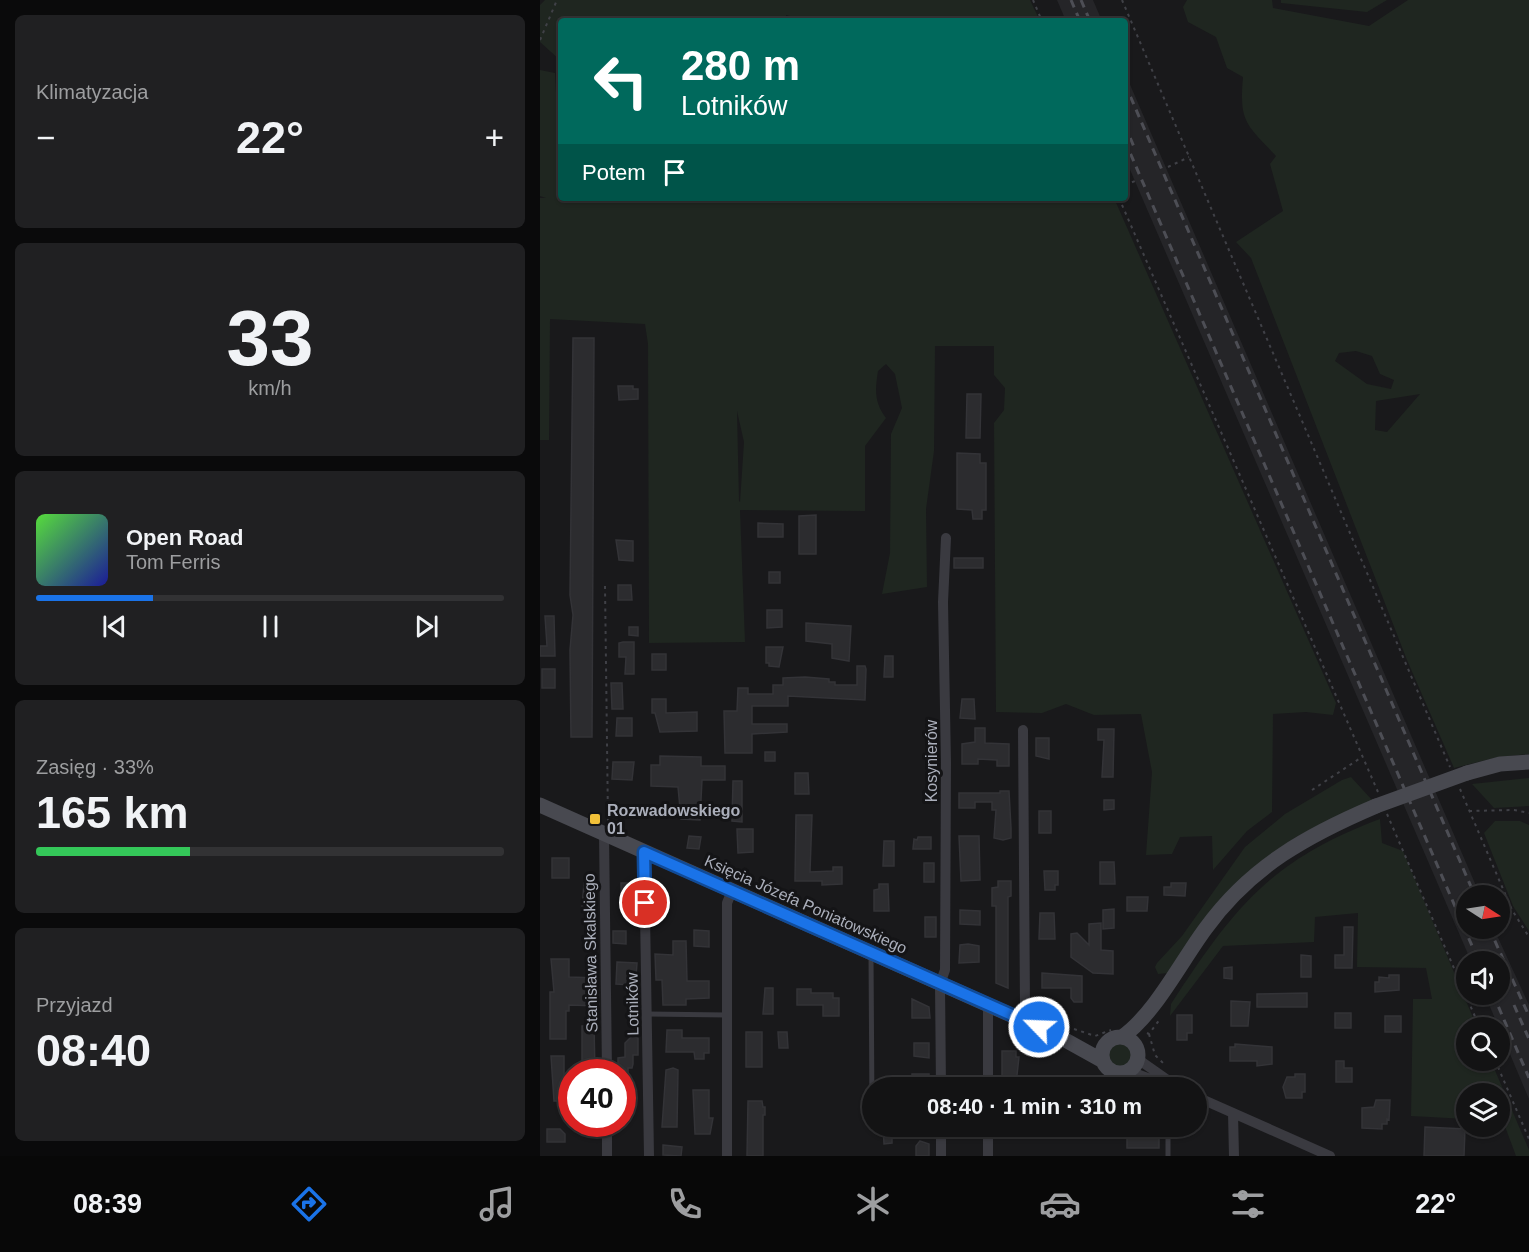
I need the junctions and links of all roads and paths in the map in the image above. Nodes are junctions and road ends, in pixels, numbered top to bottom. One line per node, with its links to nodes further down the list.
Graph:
1 (557, 0): 7 (path)
2 (1033, 0): 6 (path)
3 (1122, 0): 5 (path)
4 (1127, 0): 5 (path)
5 (1124, 5): 8 (path)
6 (1041, 18)
7 (540, 40)
8 (1189, 157): 9 (path); 18 (path)
9 (1168, 167)
10 (1135, 181): 11 (path)
11 (1128, 184)
12 (1120, 201): 16 (path)
13 (946, 538): 30 (street, Kosynierów)
14 (605, 586): 25 (path)
15 (1023, 730): 37 (street)
16 (1362, 757): 20 (path); 21 (path)
17 (1529, 762): 21 (street, bridge)
18 (1450, 767)
19 (1460, 789): 23 (path)
20 (1312, 790)
21 (1380, 804): 31 (street); 36 (path)
22 (540, 805): 25 (street, Księcia Józefa Poniatowskiego)
23 (1469, 810): 24 (path); 28 (path)
24 (1529, 813)
25 (606, 835): 26 (street, Księcia Józefa Poniatowskiego); 43 (street, Stanisława Skalskiego)
26 (644, 852): 27 (street, Księcia Józefa Poniatowskiego); 33 (street, Lotników)
27 (732, 891): 29 (street, Księcia Józefa Poniatowskiego); 35 (street)
28 (1529, 937)
29 (871, 953): 30 (street, Księcia Józefa Poniatowskiego); 47 (lane)
30 (940, 984): 32 (street, Księcia Józefa Poniatowskiego); 48 (street, Kosynierów)
31 (1166, 987): 39 (street); 41 (street)
32 (988, 1005): 37 (street, Księcia Józefa Poniatowskiego); 49 (street)
33 (648, 1014): 35 (lane); 60 (street, Lotników)
34 (1163, 1014): 42 (path)
35 (727, 1015): 61 (street)
36 (1475, 1017)
37 (1020, 1019): 38 (street, Księcia Józefa Poniatowskiego)
38 (1065, 1032): 39 (path); 40 (street, Księcia Józefa Poniatowskiego); 44 (street, Księcia Józefa Poniatowskiego)
39 (1121, 1032): 40 (street); 41 (street)
40 (1106, 1044): 44 (street)
41 (1137, 1052): 45 (street); 51 (street)
42 (1157, 1058)
43 (607, 1059)
44 (1103, 1061): 45 (street)
45 (1129, 1071): 50 (street)
46 (1500, 1071): 58 (path)
47 (872, 1077)
48 (941, 1077)
49 (988, 1077)
50 (1146, 1077)
51 (1161, 1077)
52 (1207, 1101): 53 (street)
53 (1233, 1113): 65 (street); 66 (street)
54 (607, 1137): 59 (street)
55 (941, 1137): 62 (street)
56 (988, 1137): 63 (street)
57 (1168, 1137): 64 (lane)
58 (1529, 1139)
59 (608, 1156)
60 (648, 1156)
61 (727, 1156)
62 (942, 1156)
63 (988, 1156)
64 (1168, 1156)
65 (1233, 1156)
66 (1330, 1156)

